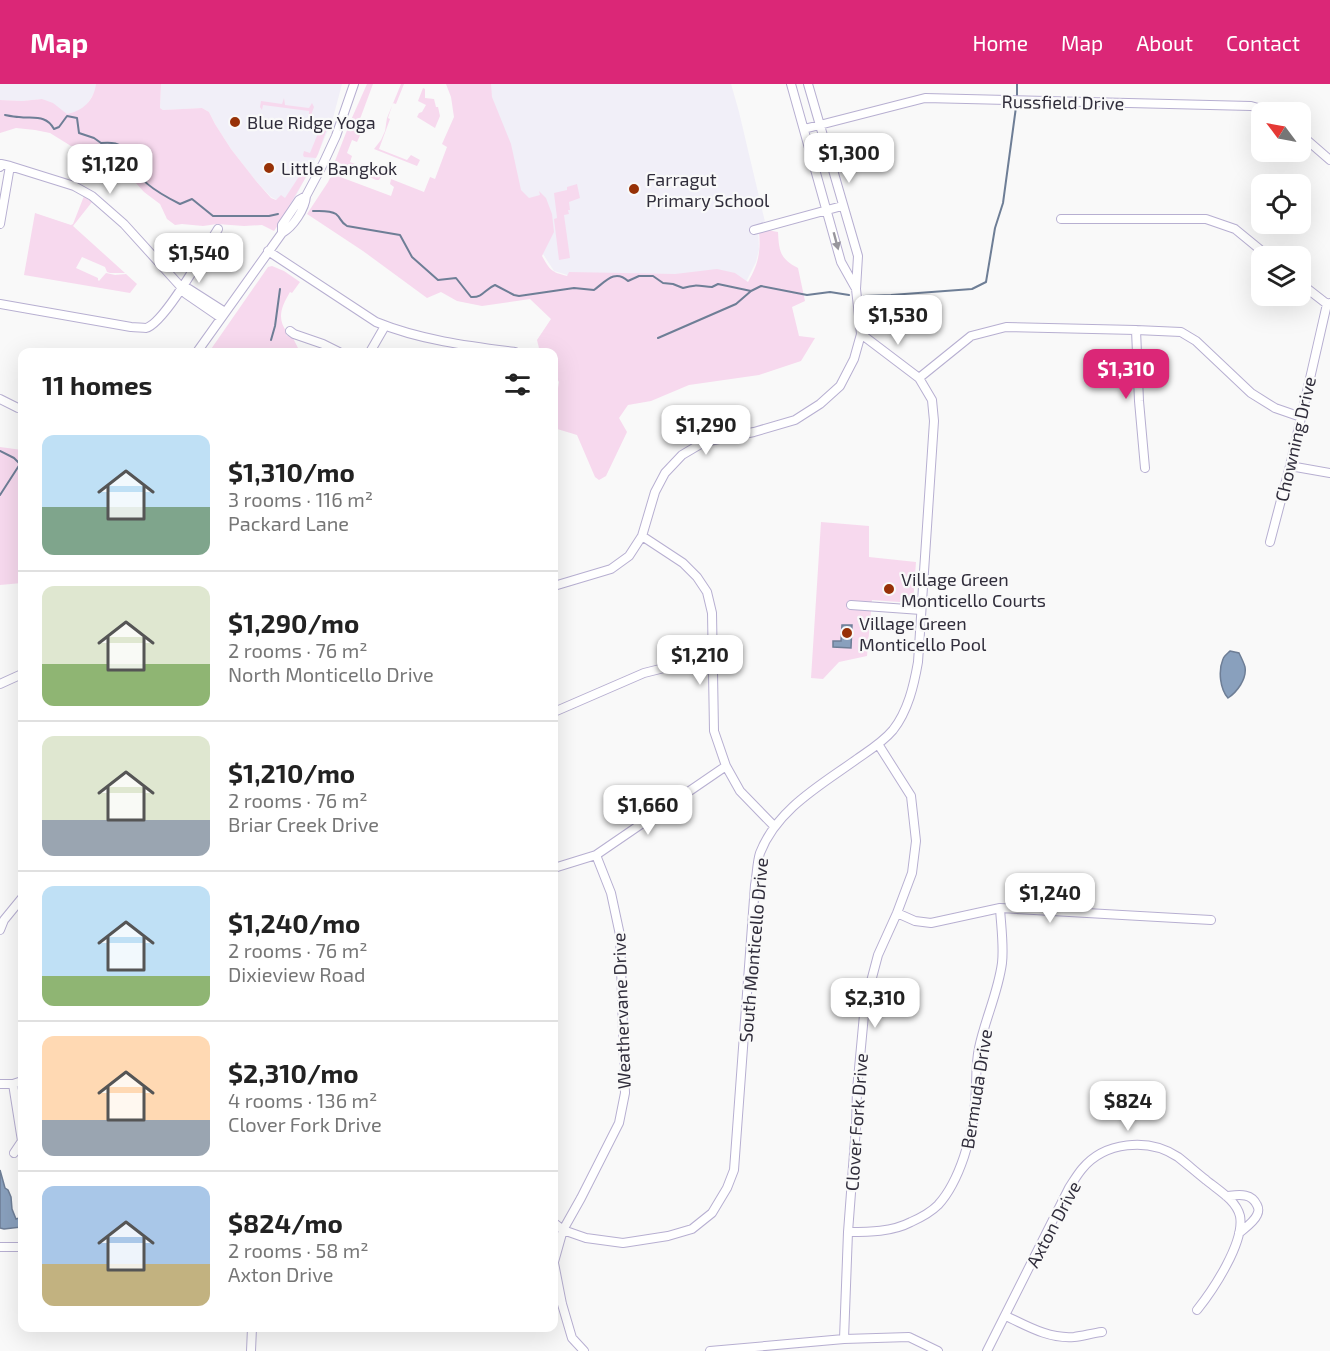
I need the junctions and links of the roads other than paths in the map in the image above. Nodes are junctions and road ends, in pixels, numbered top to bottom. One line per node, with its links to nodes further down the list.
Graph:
1 (354, 84): 18 (street)
2 (791, 84): 6 (street)
3 (808, 84): 5 (street)
4 (1251, 106): 5 (street, Russfield Drive)
5 (820, 125): 6 (street, Russfield Drive); 11 (street)
6 (804, 129): 12 (street)
7 (1311, 144): 8 (street)
8 (1330, 160)
9 (1, 165): 10 (street)
10 (10, 166): 14 (street); 19 (street)
11 (842, 206): 12 (street); 20 (street)
12 (827, 210): 16 (street); 20 (street, one-way to 20)
13 (1062, 219): 17 (street)
14 (0, 224)
15 (218, 229): 19 (street)
16 (754, 230)
17 (1256, 246)
18 (268, 251): 24 (street); 25 (street)
19 (182, 288): 22 (street); 24 (street)
20 (856, 289): 28 (street)
21 (1311, 291): 23 (street)
22 (0, 304)
23 (1328, 304): 36 (street, Chowning Drive)
24 (223, 315): 29 (street)
25 (385, 326): 31 (street); 32 (street)
26 (1136, 330): 33 (street); 36 (street); 38 (street)
27 (290, 331): 30 (street)
28 (861, 334): 33 (street, South Monticello Drive); 40 (street)
29 (200, 348)
30 (330, 348)
31 (372, 348)
32 (484, 348)
33 (919, 378): 44 (street, South Monticello Drive)
34 (0, 399): 35 (street)
35 (18, 408)
36 (1300, 417): 37 (street, Chowning Drive)
37 (1290, 466): 39 (street); 41 (street, Chowning Drive)
38 (1145, 468)
39 (1330, 473)
40 (642, 536): 42 (street); 45 (street)
41 (1270, 542)
42 (558, 585)
43 (851, 605): 44 (street)
44 (921, 610): 49 (street, South Monticello Drive)
45 (713, 664): 48 (street); 50 (street)
46 (18, 676): 47 (street)
47 (0, 684)
48 (558, 710)
49 (878, 744): 51 (street, South Monticello Drive); 56 (street, Clover Fork Drive)
50 (726, 766): 51 (street); 52 (street)
51 (774, 826): 67 (street, South Monticello Drive)
52 (596, 855): 53 (street); 67 (street, Weathervane Drive)
53 (558, 867)
54 (18, 903): 58 (street)
55 (1000, 908): 56 (street); 57 (street); 68 (street, Bermuda Drive)
56 (897, 913): 68 (street, Clover Fork Drive)
57 (1211, 920)
58 (0, 930)
59 (18, 1083): 61 (street)
60 (0, 1084): 61 (street)
61 (13, 1084): 62 (street)
62 (18, 1120)
63 (18, 1146): 64 (street)
64 (14, 1153)
65 (1226, 1196): 69 (street, Axton Drive); 69 (street); 75 (street, Axton Drive)
66 (558, 1226): 67 (street)
67 (563, 1230): 72 (street, Weathervane Drive)
68 (848, 1232): 78 (street, Clover Fork Drive)
69 (1239, 1233): 74 (street, Axton Drive)
70 (0, 1247): 71 (street)
71 (18, 1247)
72 (558, 1248)
73 (558, 1304): 80 (street, Weathervane Drive)
74 (1197, 1310)
75 (1006, 1316): 77 (street); 83 (street, Axton Drive)
76 (252, 1332): 79 (street)
77 (1102, 1332)
78 (844, 1339): 81 (street); 82 (street)
79 (251, 1351)
80 (584, 1351)
81 (710, 1351)
82 (938, 1351)
83 (987, 1351)

